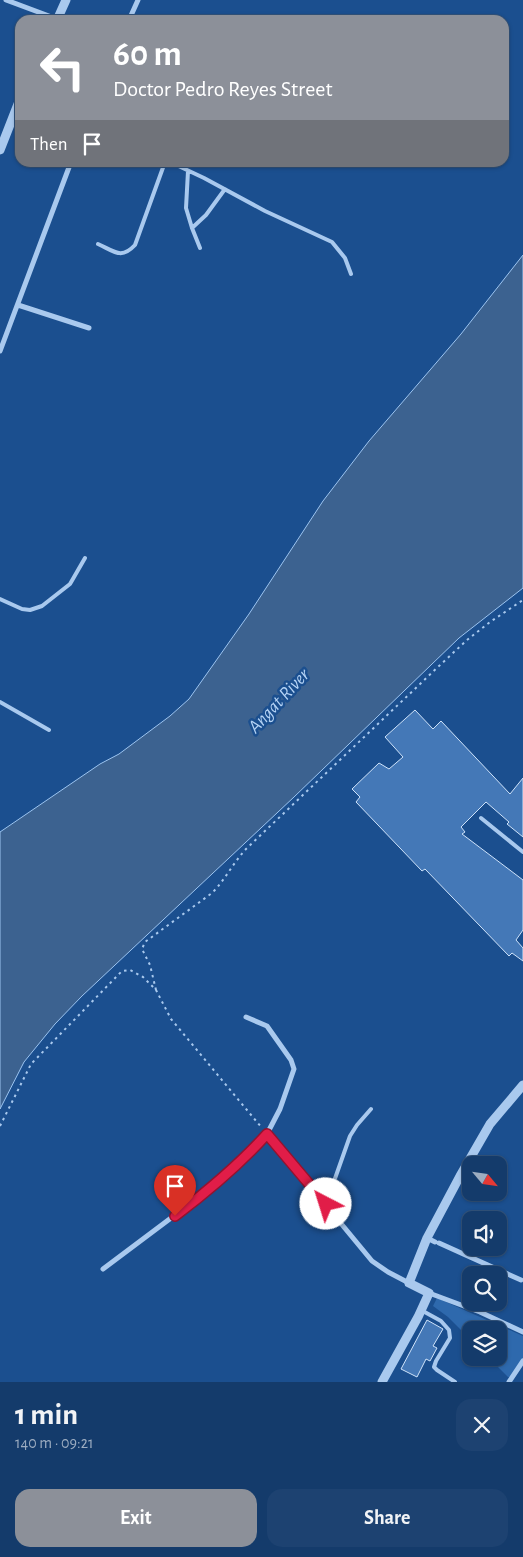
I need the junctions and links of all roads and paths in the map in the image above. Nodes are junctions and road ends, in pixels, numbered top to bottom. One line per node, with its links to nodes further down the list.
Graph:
1 (6, 0): 4 (street)
2 (66, 0): 5 (street)
3 (138, 0): 6 (street)
4 (44, 15)
5 (59, 15)
6 (131, 15)
7 (15, 112): 8 (street)
8 (0, 150)
9 (69, 167): 18 (street)
10 (163, 167): 15 (lane)
11 (180, 167): 12 (lane)
12 (188, 171): 13 (lane); 14 (lane)
13 (225, 189): 14 (lane); 17 (lane)
14 (192, 228): 16 (lane)
15 (98, 244)
16 (200, 248)
17 (351, 274)
18 (18, 305): 19 (street); 20 (street)
19 (89, 328)
20 (0, 351)
21 (85, 558): 22 (lane)
22 (0, 599)
23 (523, 600): 28 (path)
24 (0, 702): 25 (lane)
25 (49, 730)
26 (481, 818): 27 (lane)
27 (523, 852)
28 (156, 990): 32 (path); 33 (path)
29 (246, 1017): 33 (street)
30 (523, 1085): 35 (street)
31 (371, 1109): 34 (lane)
32 (0, 1126)
33 (267, 1134): 34 (street); 36 (street)
34 (326, 1204): 38 (street)
35 (433, 1241): 37 (street); 38 (street)
36 (103, 1269)
37 (521, 1280)
38 (409, 1283): 39 (street)
39 (429, 1293): 40 (street); 41 (street)
40 (421, 1309): 43 (street); 44 (lane)
41 (523, 1332)
42 (523, 1361): 45 (street)
43 (382, 1382)
44 (455, 1382)
45 (509, 1382)

